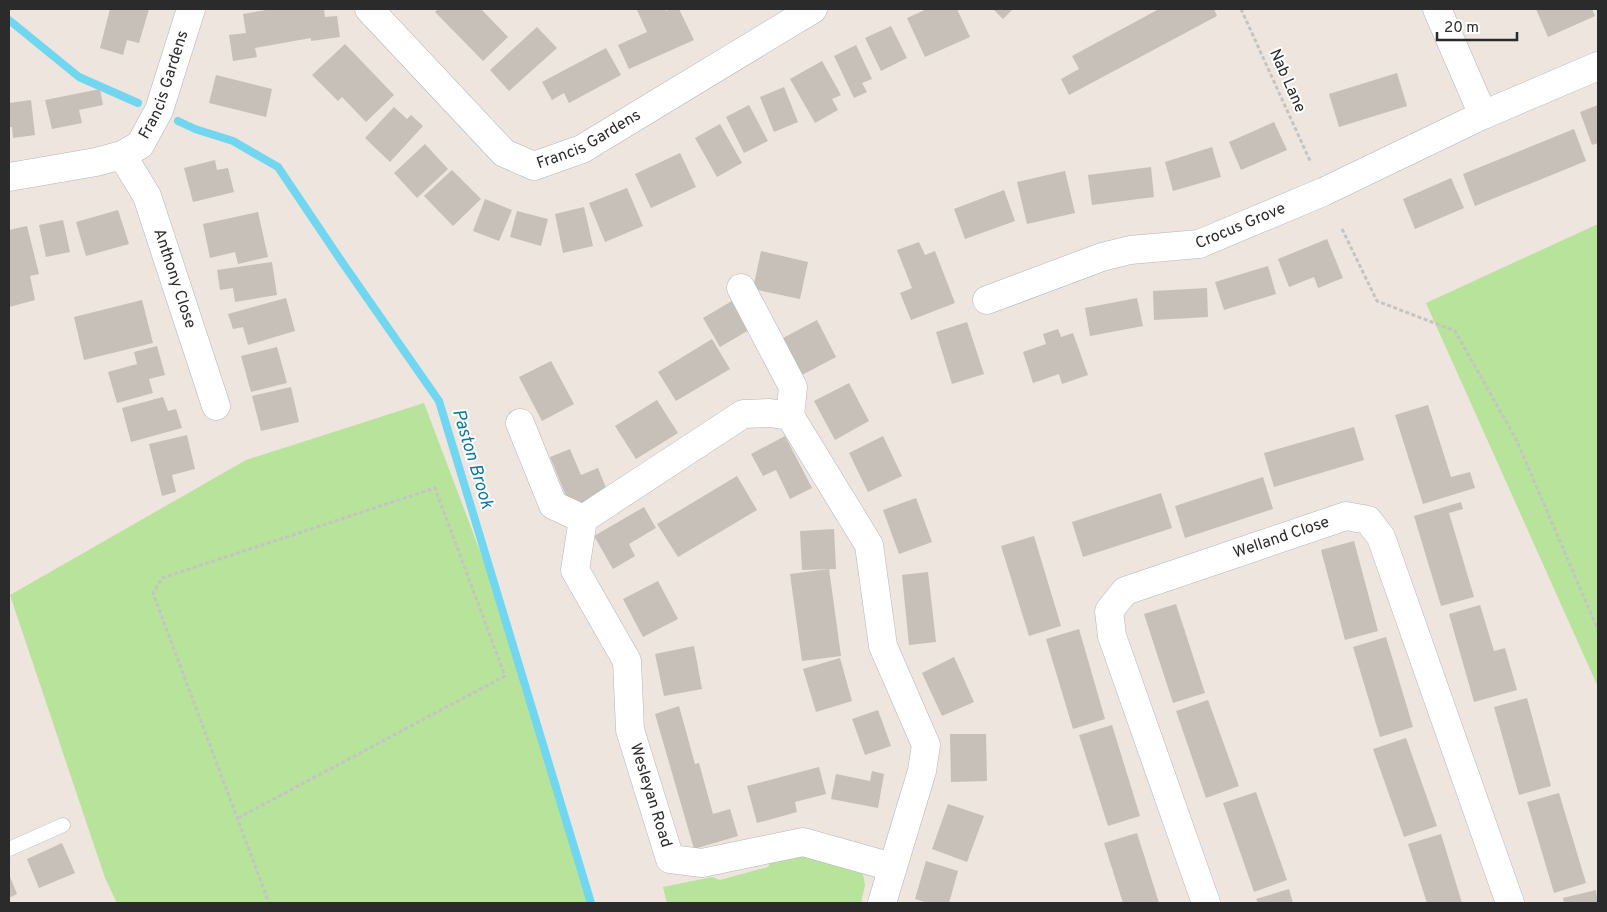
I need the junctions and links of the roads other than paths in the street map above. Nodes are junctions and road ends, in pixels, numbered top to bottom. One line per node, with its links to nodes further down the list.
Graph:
1 (191, 9): 7 (street, Francis Gardens)
2 (369, 9): 3 (street, Francis Gardens)
3 (814, 9)
4 (1437, 9): 6 (street)
5 (1598, 66): 6 (street, Crocus Grove)
6 (1483, 115): 10 (street, Crocus Grove)
7 (122, 155): 8 (street, Francis Gardens); 11 (street, Anthony Close)
8 (9, 177)
9 (742, 288): 12 (street)
10 (987, 300)
11 (216, 406)
12 (790, 416): 14 (street); 17 (street)
13 (520, 423): 14 (street)
14 (583, 519): 17 (street, Wesleyan Road)
15 (63, 825): 16 (lane)
16 (9, 849)
17 (892, 868): 18 (street)
18 (882, 903)
19 (1206, 903): 20 (street, Welland Close)
20 (1510, 903)

